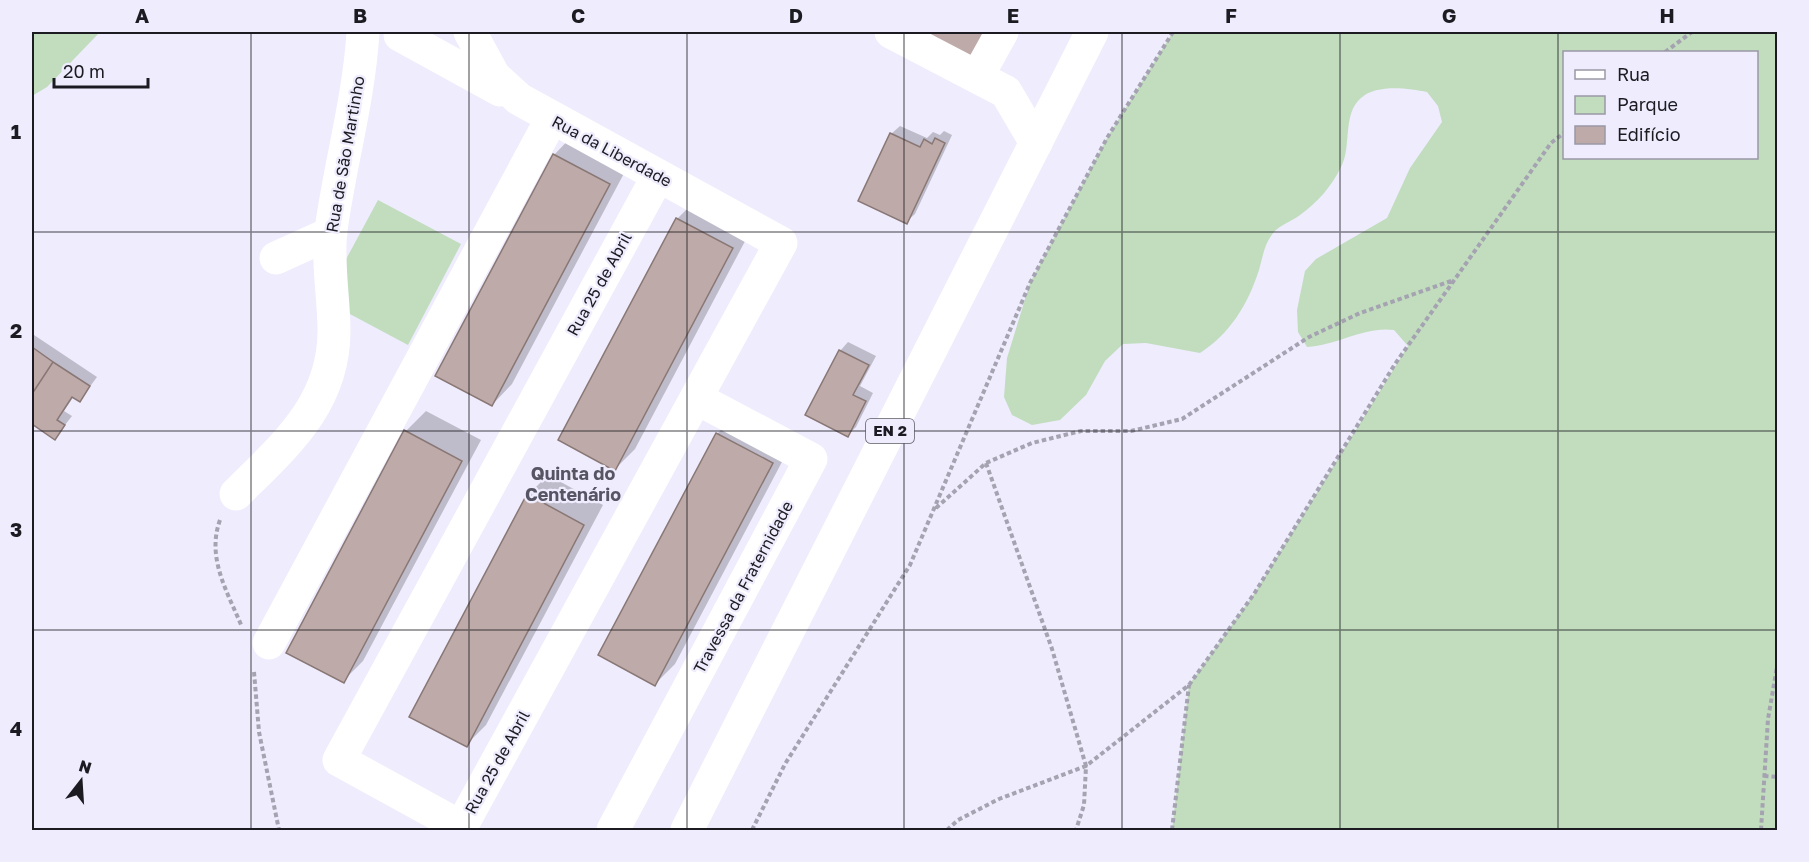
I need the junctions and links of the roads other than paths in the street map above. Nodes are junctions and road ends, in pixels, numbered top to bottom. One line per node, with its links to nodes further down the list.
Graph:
1 (363, 32): 11 (street, Rua de São Martinho)
2 (470, 32): 8 (street, Rua da Liberdade)
3 (891, 32): 7 (street)
4 (1002, 32): 7 (street)
5 (1092, 32): 9 (street, EN 2)
6 (400, 36): 8 (street)
7 (978, 77): 9 (street)
8 (542, 113): 10 (street, Rua da Liberdade); 16 (street)
9 (1036, 143): 19 (street, EN 2)
10 (658, 176): 12 (street, Rua da Liberdade); 17 (street, Rua 25 de Abril)
11 (331, 233): 13 (street); 15 (street, Rua de São Martinho)
12 (781, 243): 14 (street, Rua 25 de Abril)
13 (276, 258)
14 (696, 398): 17 (street, Rua 25 de Abril); 18 (street, Travessa da Fraternidade)
15 (236, 494)
16 (269, 643)
17 (460, 829)
18 (613, 831)
19 (687, 831)

